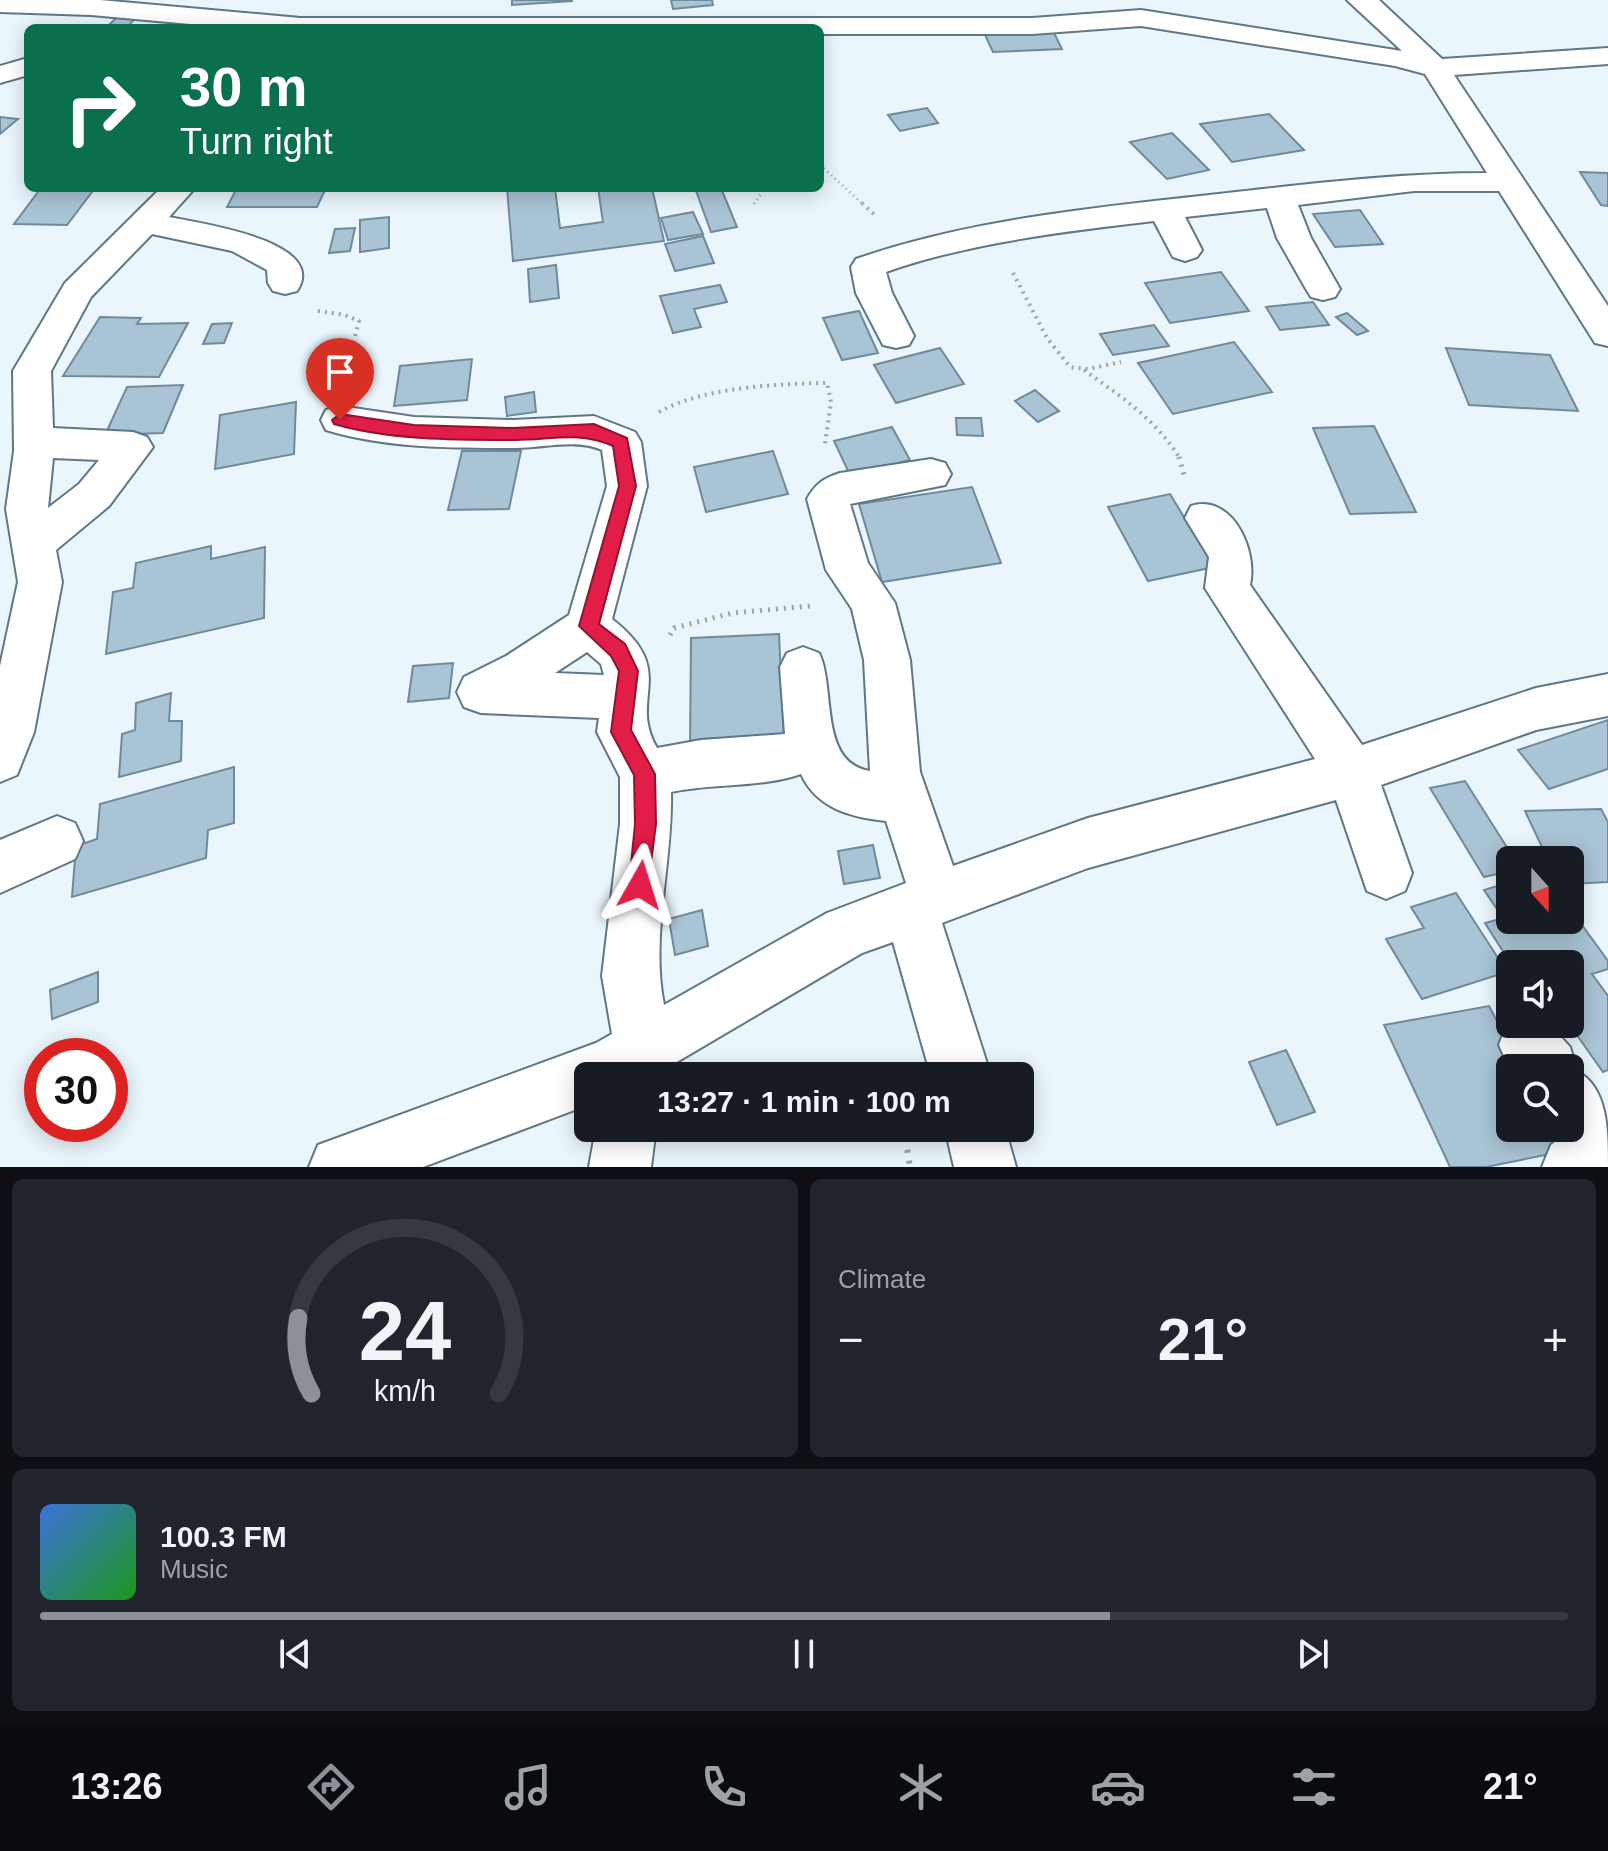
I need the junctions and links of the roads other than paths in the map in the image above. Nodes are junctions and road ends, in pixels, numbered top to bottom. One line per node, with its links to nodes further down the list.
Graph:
1 (1360, 0): 8 (street)
2 (8, 6): 3 (street); 4 (street)
3 (48, 24)
4 (268, 24)
5 (824, 26): 8 (street)
6 (1608, 56): 8 (street)
7 (24, 67): 9 (street)
8 (1435, 68): 10 (street)
9 (0, 75)
10 (1509, 182): 12 (street); 18 (street)
11 (175, 192): 14 (street)
12 (1279, 195): 13 (street); 17 (street)
13 (1164, 209): 15 (street); 19 (street)
14 (144, 222): 16 (street); 21 (street)
15 (1185, 250)
16 (285, 283)
17 (1323, 289)
18 (1608, 334)
19 (896, 336)
20 (340, 420): 25 (street)
21 (34, 442): 24 (street); 24 (street)
22 (931, 474): 34 (street)
23 (1206, 518): 32 (street)
24 (33, 544): 26 (street)
25 (588, 626): 28 (street); 28 (street)
26 (16, 627): 31 (street)
27 (803, 667): 30 (street)
28 (626, 690): 33 (street)
29 (1608, 695): 32 (street)
30 (813, 747): 33 (street); 34 (street)
31 (0, 759)
32 (1352, 772): 37 (street); 38 (street)
33 (645, 774): 39 (street)
34 (904, 800): 38 (street)
35 (57, 841): 36 (street)
36 (0, 867)
37 (1386, 873)
38 (925, 903): 40 (street); 41 (street)
39 (624, 1062)
40 (627, 1062)
41 (958, 1062)
42 (574, 1083): 45 (street)
43 (624, 1142): 47 (street)
44 (979, 1142): 46 (street)
45 (360, 1163)
46 (985, 1166)
47 (620, 1167)

